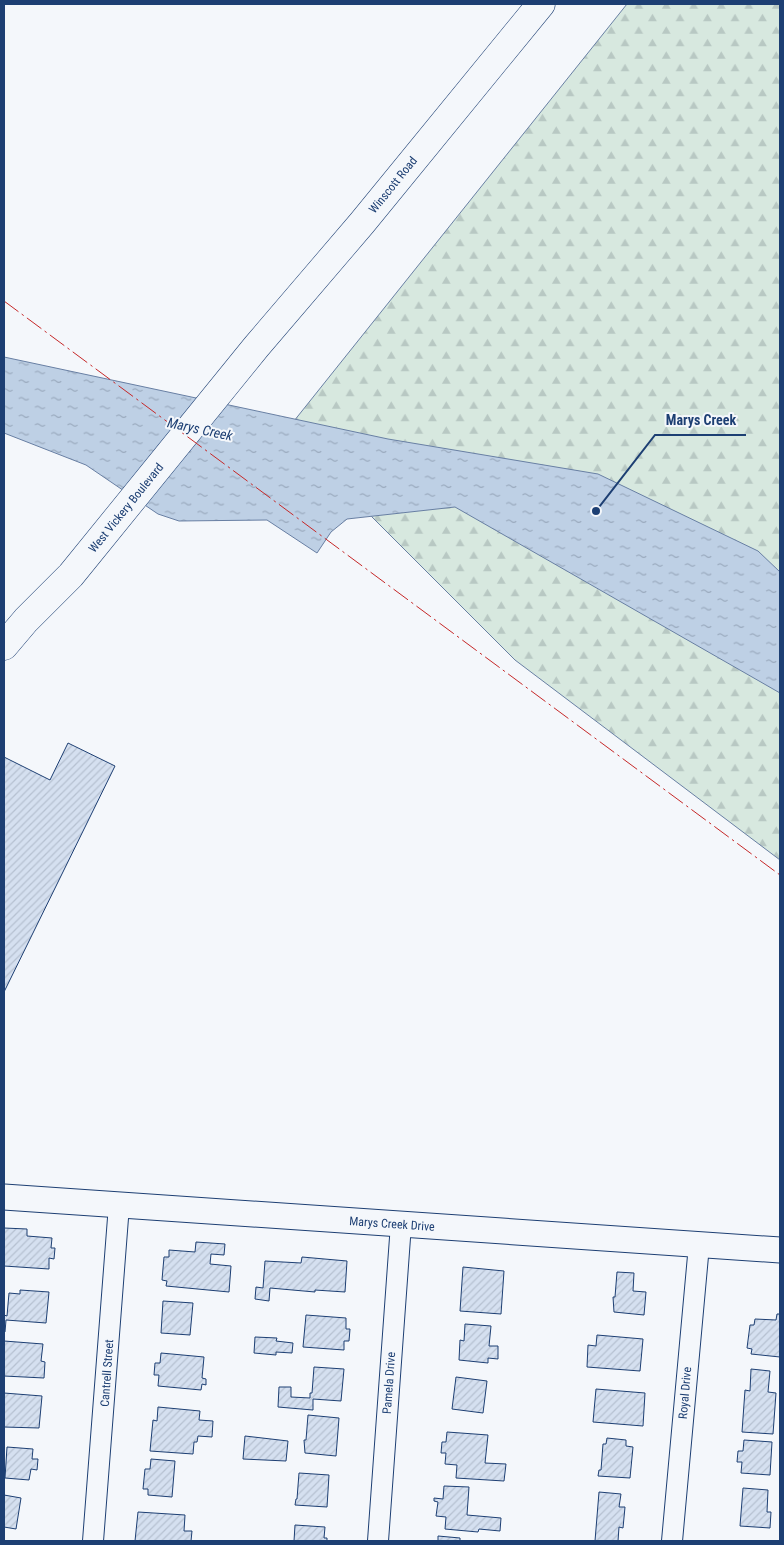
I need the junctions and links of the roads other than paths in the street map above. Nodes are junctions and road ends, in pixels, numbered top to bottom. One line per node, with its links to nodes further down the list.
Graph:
1 (541, 4): 2 (main road, Winscott Road)
2 (242, 366): 3 (main road, West Vickery Boulevard)
3 (4, 646)
4 (4, 1197): 5 (street, Marys Creek Drive)
5 (119, 1205): 6 (street, Marys Creek Drive); 9 (street, Cantrell Street)
6 (400, 1224): 7 (street, Marys Creek Drive); 10 (street, Pamela Drive)
7 (699, 1245): 8 (street, Marys Creek Drive); 11 (street, Royal Drive)
8 (780, 1250)
9 (93, 1541)
10 (378, 1541)
11 (672, 1541)

